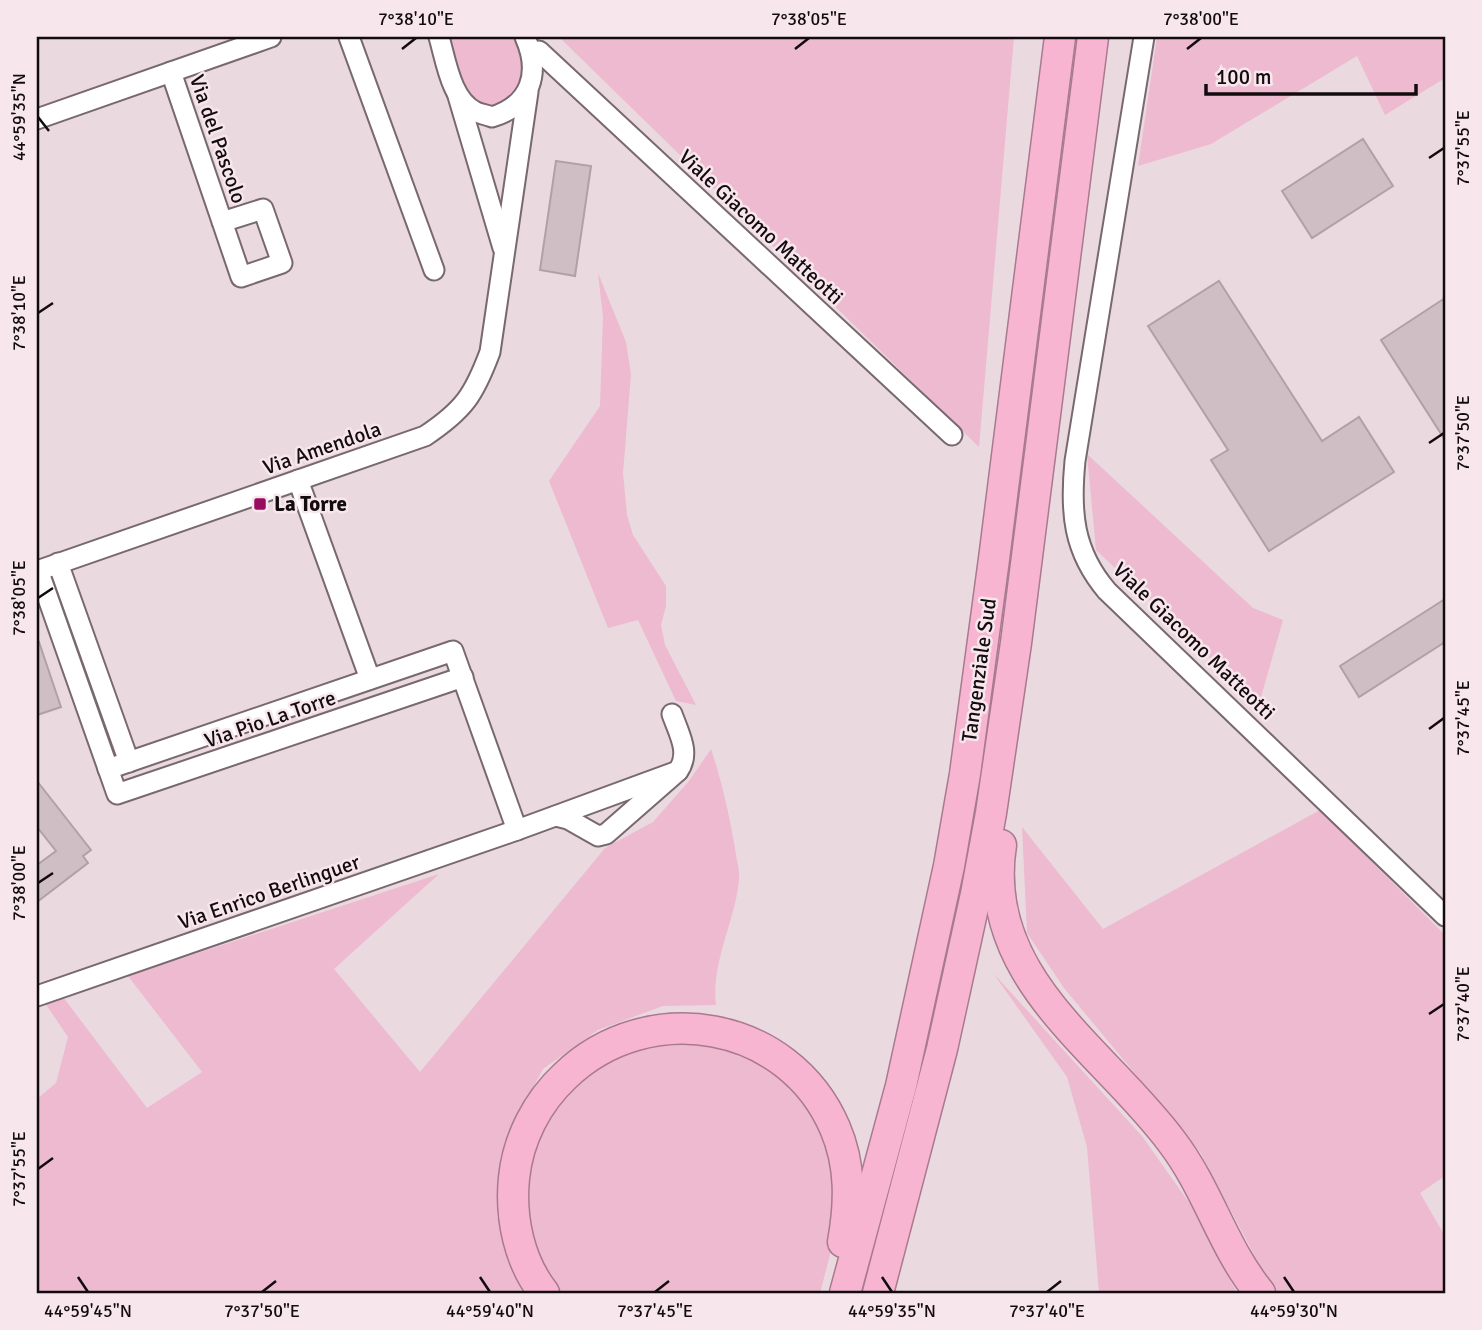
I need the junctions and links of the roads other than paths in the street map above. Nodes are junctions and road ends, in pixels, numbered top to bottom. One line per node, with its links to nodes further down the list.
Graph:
1 (271, 37): 8 (street, Via del Pascolo)
2 (349, 37): 14 (street)
3 (1060, 37): 33 (highway, Tangenziale Sud)
4 (1093, 37): 19 (highway, Tangenziale Sud)
5 (1144, 37): 30 (street, Viale Giacomo Matteotti)
6 (439, 38): 10 (street, Via Amendola)
7 (537, 42): 9 (street, Viale Giacomo Matteotti); 15 (street, Viale Giacomo Matteotti)
8 (171, 72): 11 (street, Via del Pascolo); 12 (street, Via del Pascolo)
9 (530, 83): 10 (street); 13 (street, Via Amendola)
10 (456, 92): 13 (street, Via Amendola)
11 (37, 118)
12 (222, 222)
13 (505, 253): 16 (street, Via Amendola)
14 (434, 270)
15 (952, 435)
16 (298, 480): 17 (street, Via Amendola); 21 (street)
17 (58, 563): 18 (street, Via Amendola); 23 (street)
18 (37, 570): 24 (street, Via Pio La Torre)
19 (1016, 643): 34 (highway, Tangenziale Sud); 35 (highway)
20 (463, 677): 21 (street, Via Pio La Torre); 24 (street, Via Pio La Torre); 29 (street)
21 (370, 679): 23 (street, Via Pio La Torre)
22 (672, 714): 25 (street)
23 (129, 762): 24 (street, Via Pio La Torre)
24 (108, 769)
25 (678, 771): 26 (street, Via Enrico Berlinguer); 27 (street)
26 (617, 793): 27 (street); 28 (street, Via Enrico Berlinguer)
27 (628, 814): 28 (street)
28 (556, 816): 29 (street, Via Enrico Berlinguer)
29 (517, 830): 31 (street, Via Enrico Berlinguer)
30 (1445, 916)
31 (37, 996)
32 (544, 1293): 33 (highway)
33 (844, 1293)
34 (878, 1293)
35 (1260, 1293)

